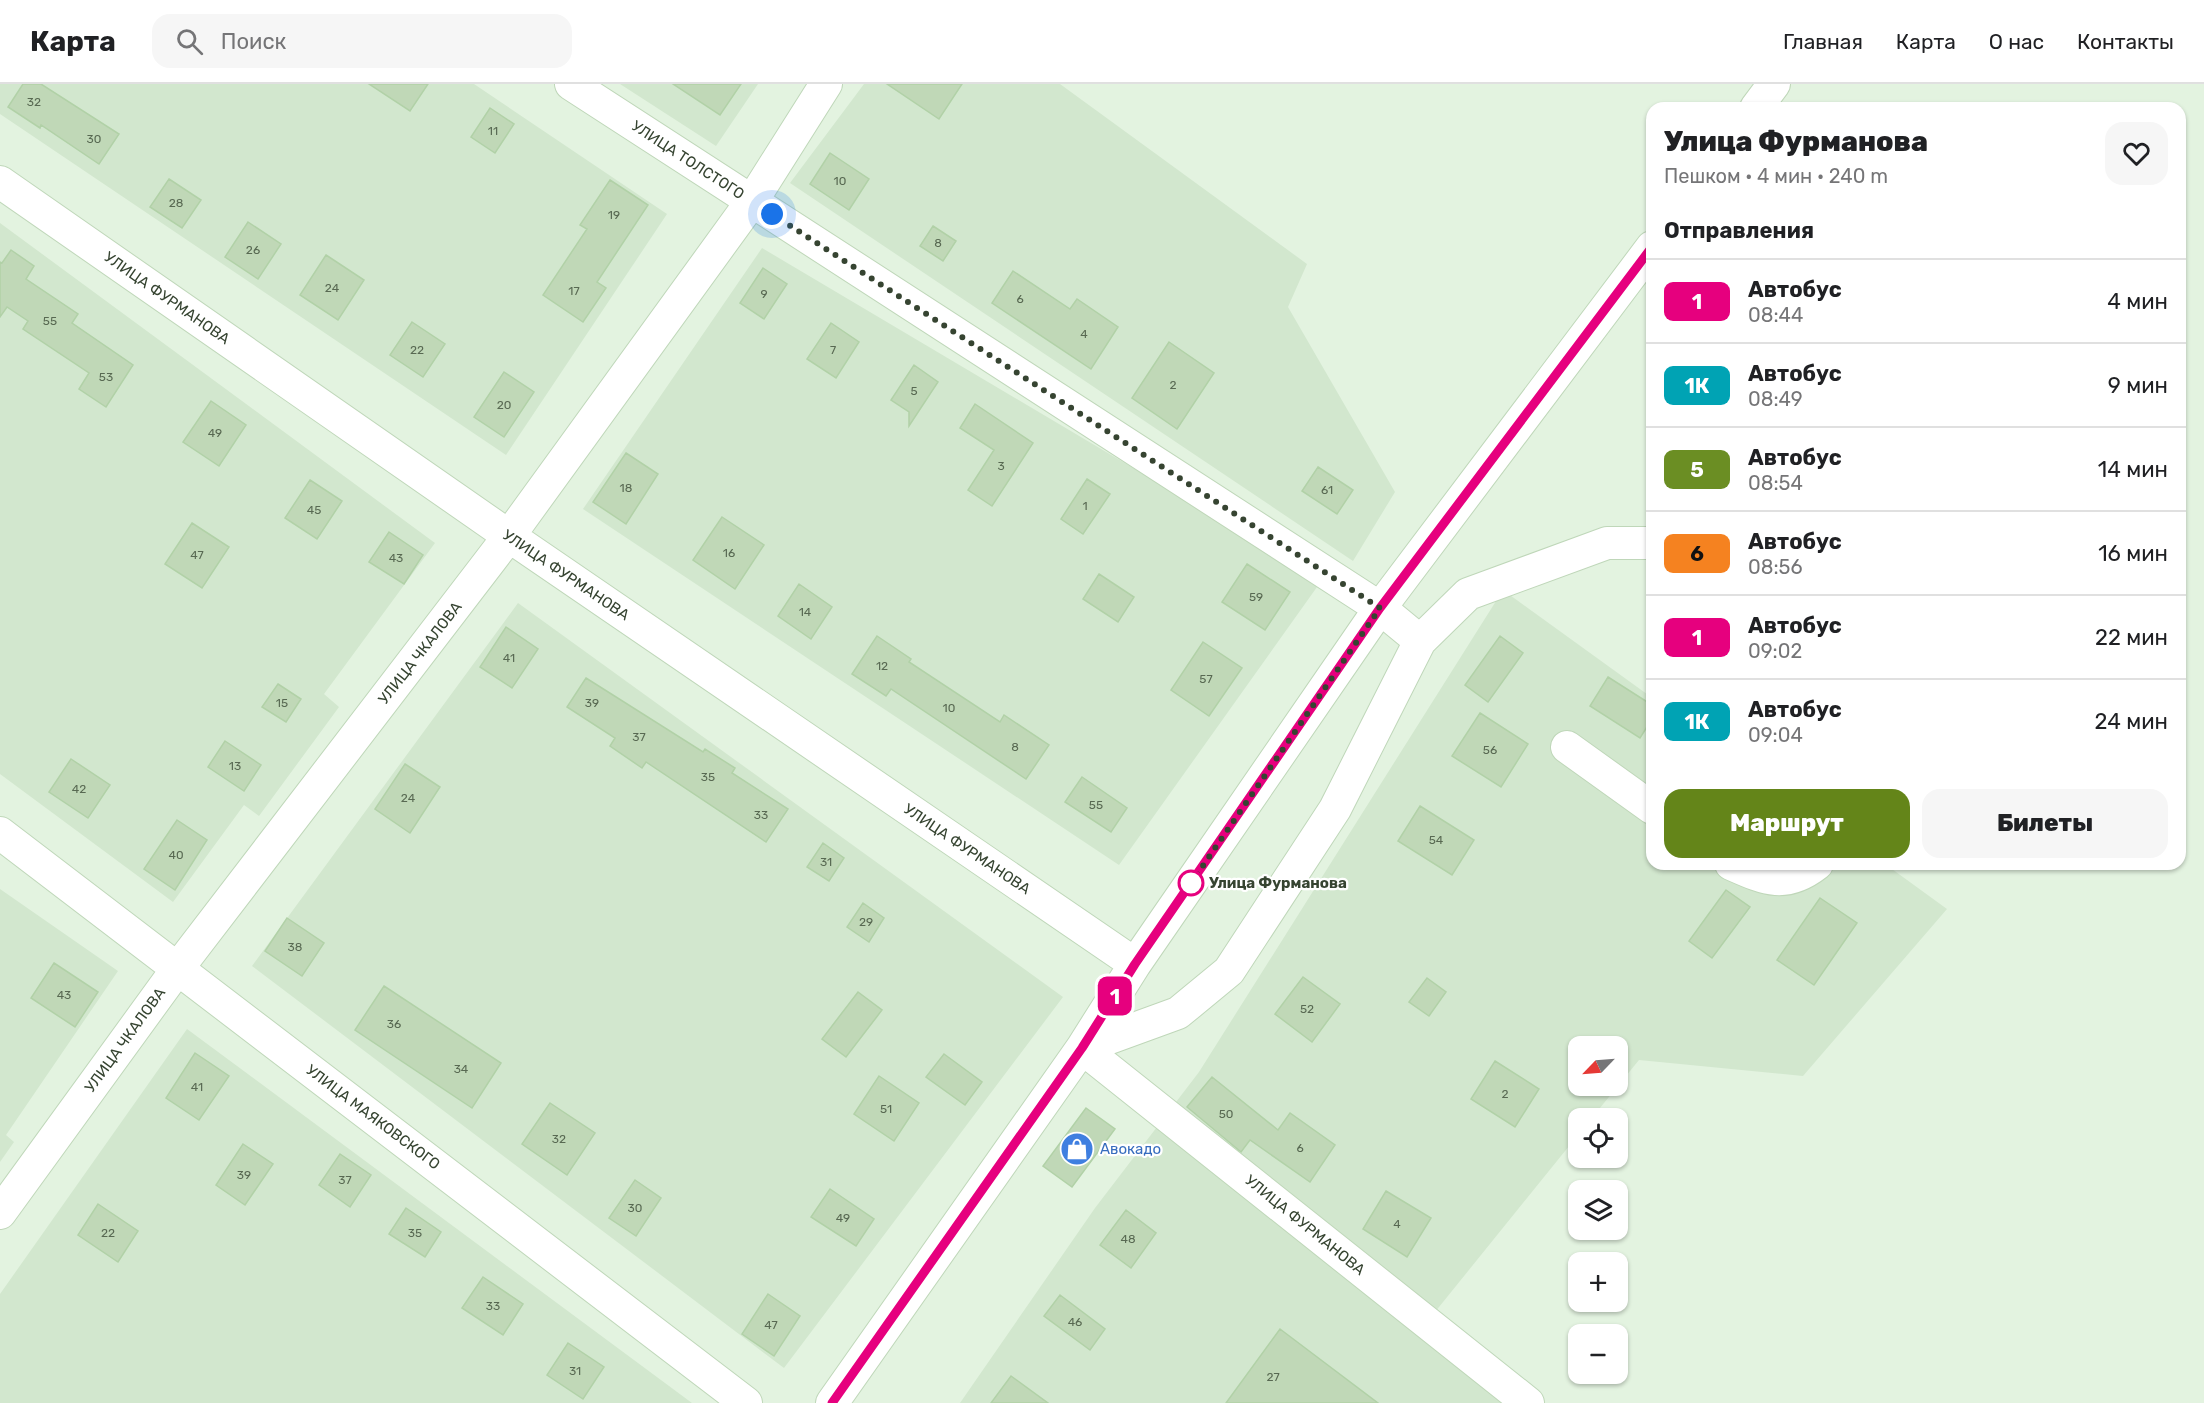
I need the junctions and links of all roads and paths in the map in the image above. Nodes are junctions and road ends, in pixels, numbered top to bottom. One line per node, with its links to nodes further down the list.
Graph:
1 (571, 84): 6 (street, УЛИЦА ТОЛСТОГО)
2 (826, 84): 6 (street, УЛИЦА ЧКАЛОВА)
3 (1774, 84): 4 (street)
4 (1760, 102)
5 (0, 182): 8 (street, УЛИЦА ФУРМАНОВА)
6 (752, 201): 8 (street, УЛИЦА ЧКАЛОВА); 10 (street, УЛИЦА ТОЛСТОГО)
7 (1646, 255): 10 (street)
8 (509, 536): 17 (street, УЛИЦА ФУРМАНОВА); 18 (street, УЛИЦА ЧКАЛОВА)
9 (1646, 543): 11 (street)
10 (1380, 608): 11 (street, УЛИЦА ТОЛСТОГО); 17 (street)
11 (1420, 641): 19 (street)
12 (1567, 747): 13 (street)
13 (1646, 804)
14 (0, 832): 18 (street, УЛИЦА МАЯКОВСКОГО)
15 (1744, 870): 16 (street)
16 (1809, 870)
17 (1135, 964): 19 (street)
18 (178, 968): 20 (street, УЛИЦА ЧКАЛОВА); 21 (street, УЛИЦА МАЯКОВСКОГО)
19 (1082, 1048): 22 (street); 23 (street, УЛИЦА ФУРМАНОВА)
20 (0, 1212)
21 (746, 1403)
22 (832, 1403)
23 (1528, 1403)

